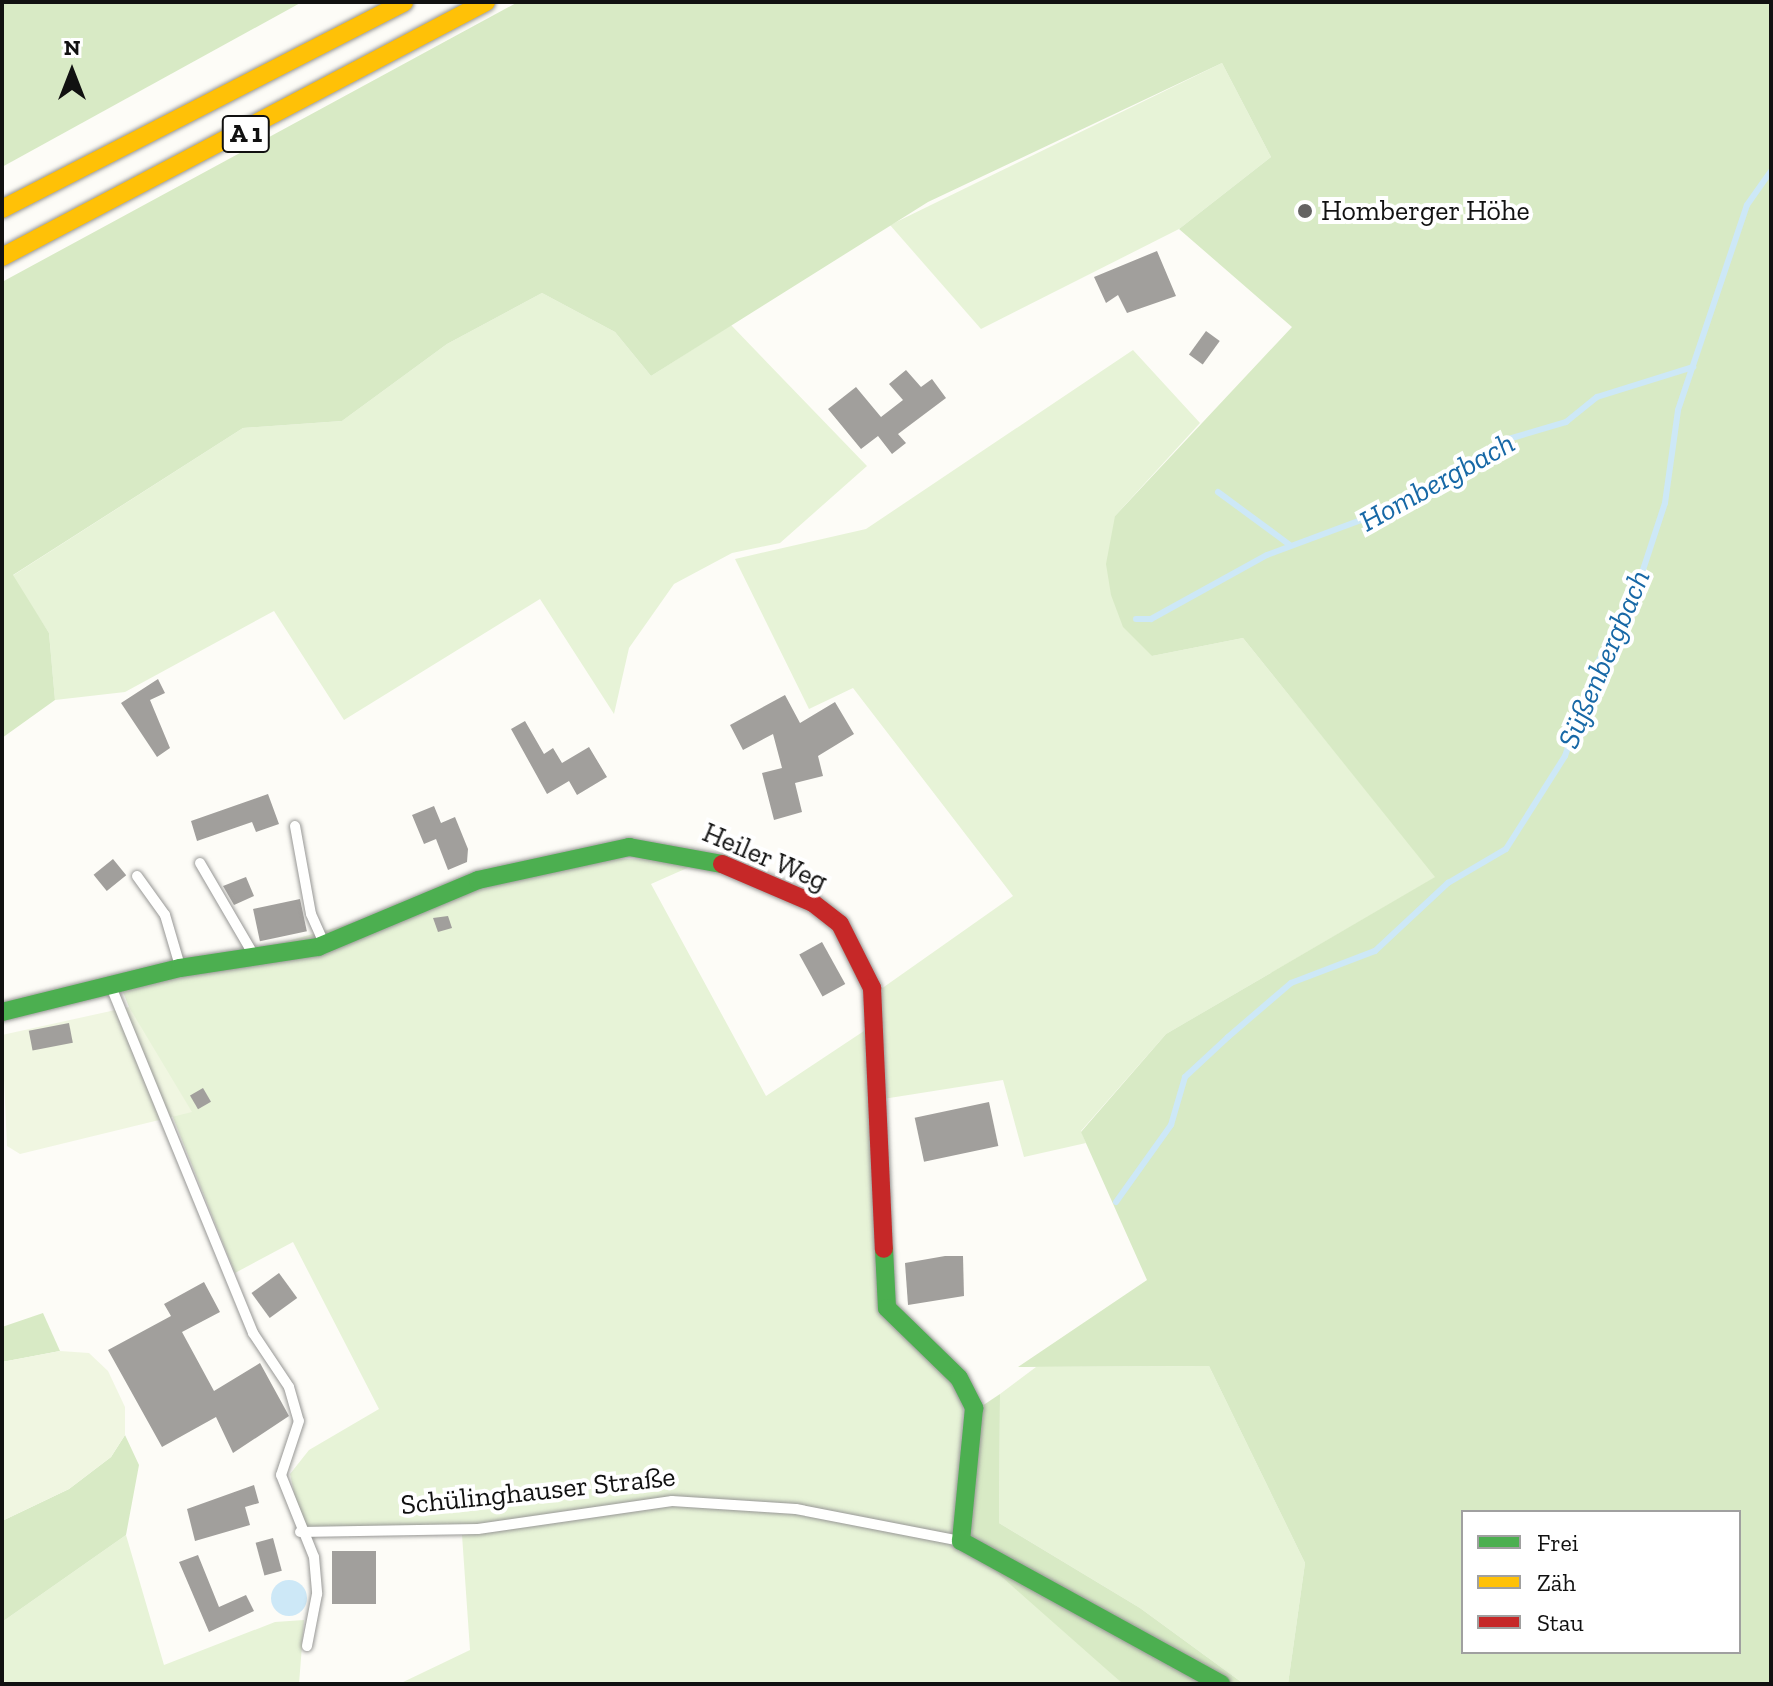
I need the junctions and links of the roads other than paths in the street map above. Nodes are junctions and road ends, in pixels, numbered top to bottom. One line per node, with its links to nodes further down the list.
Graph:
1 (404, 2): 3 (main road, A 1)
2 (486, 2): 4 (main road, A 1)
3 (2, 209)
4 (2, 257)
5 (295, 826): 8 (lane)
6 (200, 863): 9 (lane)
7 (137, 876): 10 (lane)
8 (324, 944): 9 (main road, Heiler Weg); 14 (main road, Heiler Weg)
9 (255, 958): 10 (main road, Heiler Weg)
10 (180, 968): 11 (main road, Heiler Weg)
11 (116, 987): 12 (main road, Heiler Weg); 13 (lane)
12 (2, 1012)
13 (300, 1532): 14 (lane, Schülinghauser Straße); 15 (lane)
14 (961, 1541): 16 (main road, Schülinghauser Straße)
15 (307, 1646)
16 (1221, 1684)

